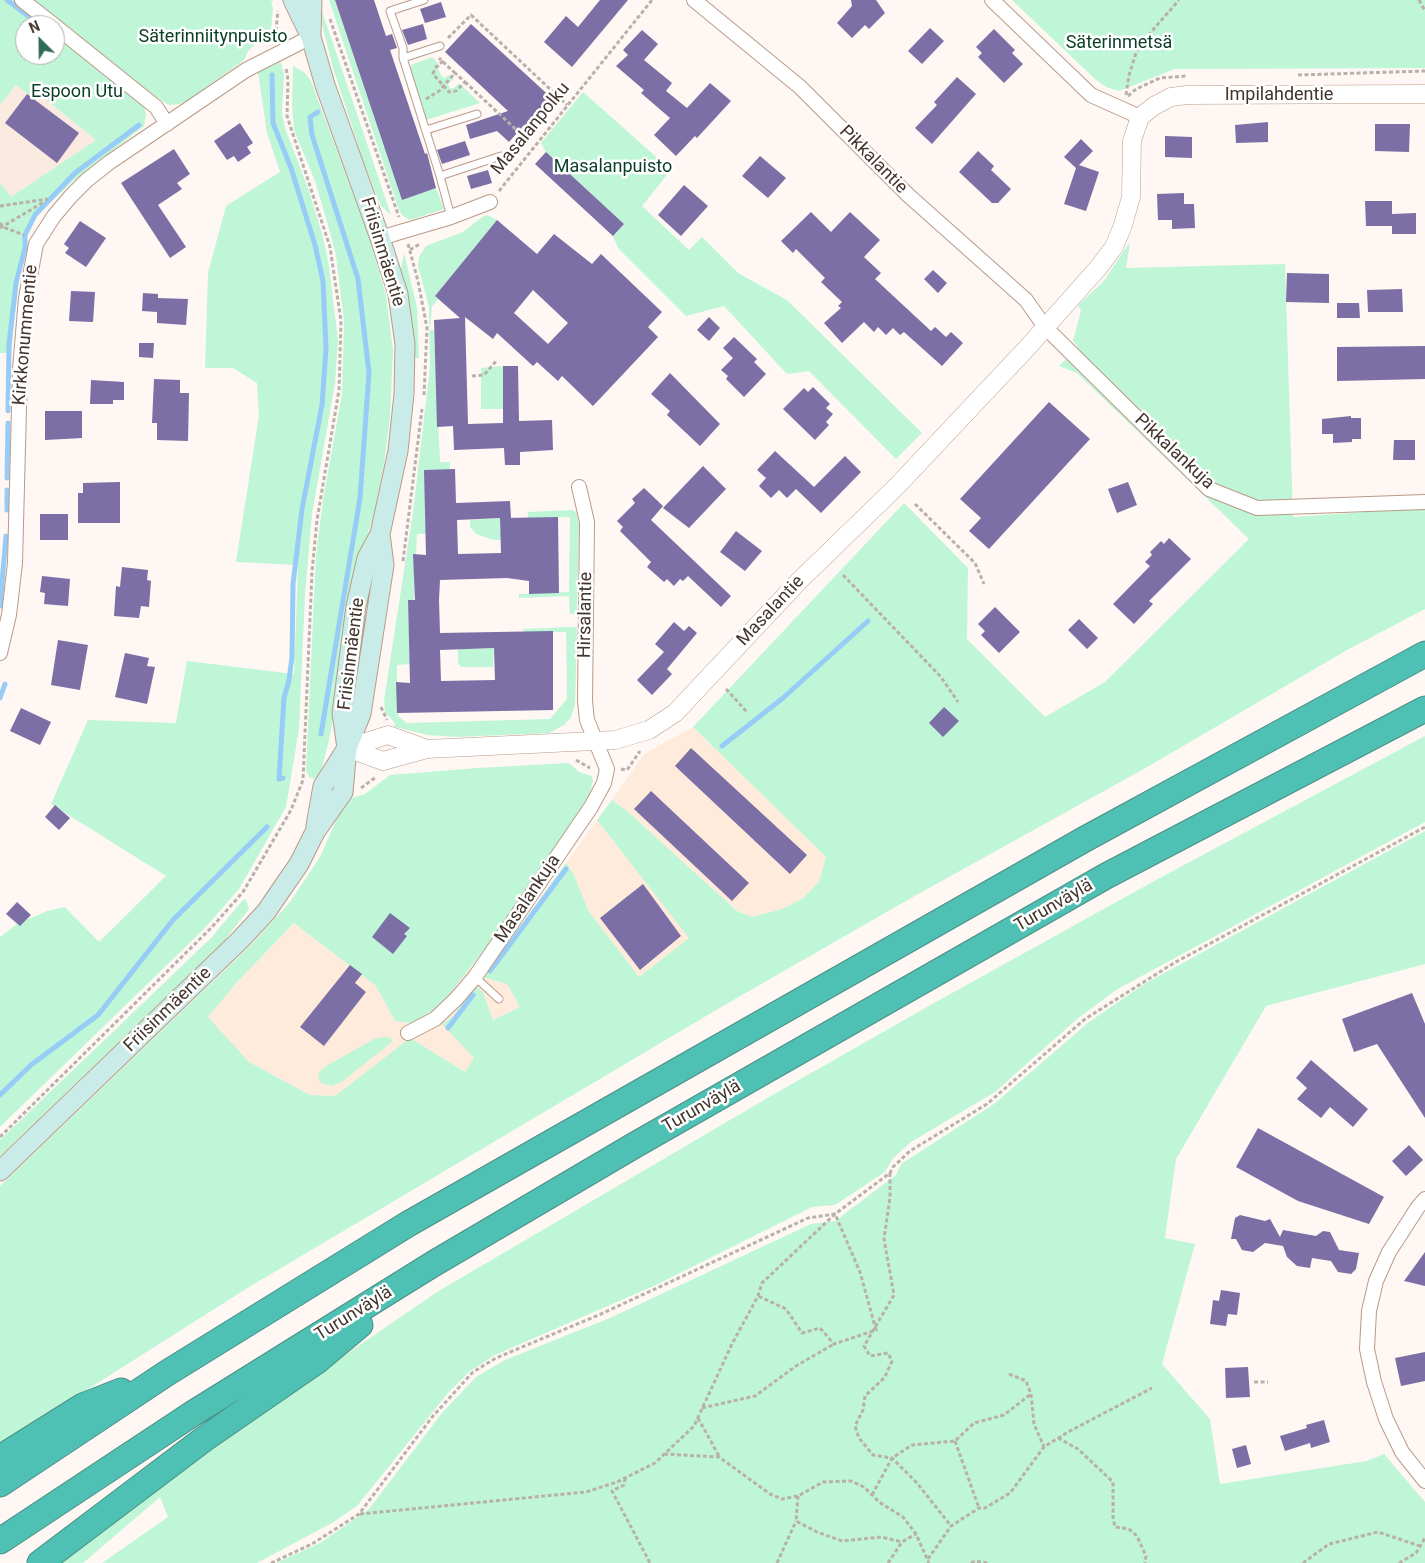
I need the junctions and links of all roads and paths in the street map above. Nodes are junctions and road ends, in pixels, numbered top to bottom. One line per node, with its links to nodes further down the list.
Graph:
1 (22, 0): 11 (street)
2 (312, 0): 13 (main road, Friisinmäentie)
3 (424, 0): 17 (lane)
4 (652, 0): 25 (path, Masalanpolku)
5 (694, 0): 43 (street, Pikkalantie)
6 (992, 0): 27 (street)
7 (1178, 0): 23 (path)
8 (1419, 0): 10 (path)
9 (286, 3): 13 (main road, Friisinmäentie); 16 (path)
10 (1425, 10)
11 (41, 15)
12 (65, 34): 28 (street)
13 (311, 37): 16 (street, Kirkkonummentie); 39 (main road, Friisinmäentie)
14 (440, 46): 15 (lane); 25 (path)
15 (430, 49): 17 (lane); 18 (path)
16 (281, 51): 28 (street, Kirkkonummentie); 64 (path)
17 (402, 58): 24 (lane)
18 (443, 61): 19 (path); 21 (path)
19 (455, 73): 20 (path); 21 (path)
20 (465, 82): 21 (path); 30 (path)
21 (443, 87): 24 (path)
22 (1425, 94): 27 (street, Impilahdentie)
23 (1126, 98)
24 (417, 104): 29 (lane)
25 (567, 105): 34 (path, Masalanpolku)
26 (477, 114): 29 (lane)
27 (1140, 118): 43 (street, Masalantie)
28 (167, 124): 32 (street, Kirkkonummentie)
29 (426, 130): 31 (lane)
30 (501, 156): 31 (lane)
31 (440, 176): 36 (lane)
32 (71, 196): 33 (path); 41 (street, Kirkkonummentie)
33 (48, 199): 35 (path); 38 (path)
34 (490, 202): 36 (street)
35 (0, 206)
36 (451, 217): 39 (street)
37 (0, 223): 38 (path)
38 (2, 228): 41 (path)
39 (380, 238): 58 (main road, Friisinmäentie)
40 (423, 242): 42 (path)
41 (36, 244): 51 (street, Kirkkonummentie)
42 (410, 250)
43 (1045, 327): 47 (street, Pikkalankuja); 57 (street, Masalantie)
44 (497, 360): 45 (path)
45 (472, 376)
46 (579, 487): 57 (street, Hirsalantie)
47 (1425, 502)
48 (915, 504): 50 (path)
49 (843, 574): 54 (path)
50 (984, 584)
51 (0, 653)
52 (1425, 654): 73 (highway)
53 (726, 690): 56 (path)
54 (958, 702)
55 (1425, 709): 69 (highway, Turunväylä)
56 (747, 712)
57 (597, 742): 59 (street, Masalantie); 61 (street, Masalankuja)
58 (347, 748): 59 (street, Masalantie); 59 (street, Masalantie); 65 (main road, Friisinmäentie)
59 (427, 749)
60 (1425, 827): 66 (path)
61 (475, 977): 62 (lane); 63 (street, Masalankuja)
62 (499, 999)
63 (408, 1033)
64 (0, 1137)
65 (0, 1171)
66 (890, 1173): 68 (path); 71 (path)
67 (1425, 1200): 89 (street)
68 (835, 1214): 70 (path); 71 (path); 94 (path)
69 (433, 1264): 99 (highway, Turunväylä); 103 (highway)
70 (758, 1296): 72 (path); 79 (path)
71 (876, 1330): 72 (path); 87 (path)
72 (834, 1344): 79 (path)
73 (167, 1373): 86 (highway); 90 (highway)
74 (1009, 1374): 78 (path)
75 (1254, 1382): 76 (path)
76 (1268, 1382)
77 (1152, 1388): 81 (path)
78 (1031, 1394): 82 (path); 83 (path)
79 (702, 1408): 80 (path)
80 (698, 1418): 84 (path); 85 (path)
81 (1058, 1438): 83 (path); 110 (path)
82 (955, 1441): 87 (path); 93 (path)
83 (1044, 1447): 93 (path)
84 (664, 1454): 85 (path); 88 (path)
85 (719, 1457): 92 (path)
86 (0, 1458)
87 (892, 1458): 91 (path); 96 (path)
88 (626, 1478): 94 (path); 105 (path)
89 (1425, 1481)
90 (0, 1484)
91 (872, 1495): 92 (path); 97 (path)
92 (798, 1496): 95 (path)
93 (979, 1508): 96 (path)
94 (359, 1514): 104 (path)
95 (796, 1521): 100 (path); 106 (path)
96 (952, 1526): 102 (path)
97 (916, 1534): 100 (path); 102 (path)
98 (1425, 1538): 101 (path)
99 (0, 1541)
100 (902, 1542): 107 (path)
101 (1420, 1546): 111 (path); 112 (path)
102 (928, 1561)
103 (40, 1563)
104 (271, 1563)
105 (650, 1563)
106 (777, 1563)
107 (888, 1563)
108 (971, 1563): 109 (path)
109 (988, 1563)
110 (1145, 1563)
111 (1303, 1563)
112 (1399, 1563)

